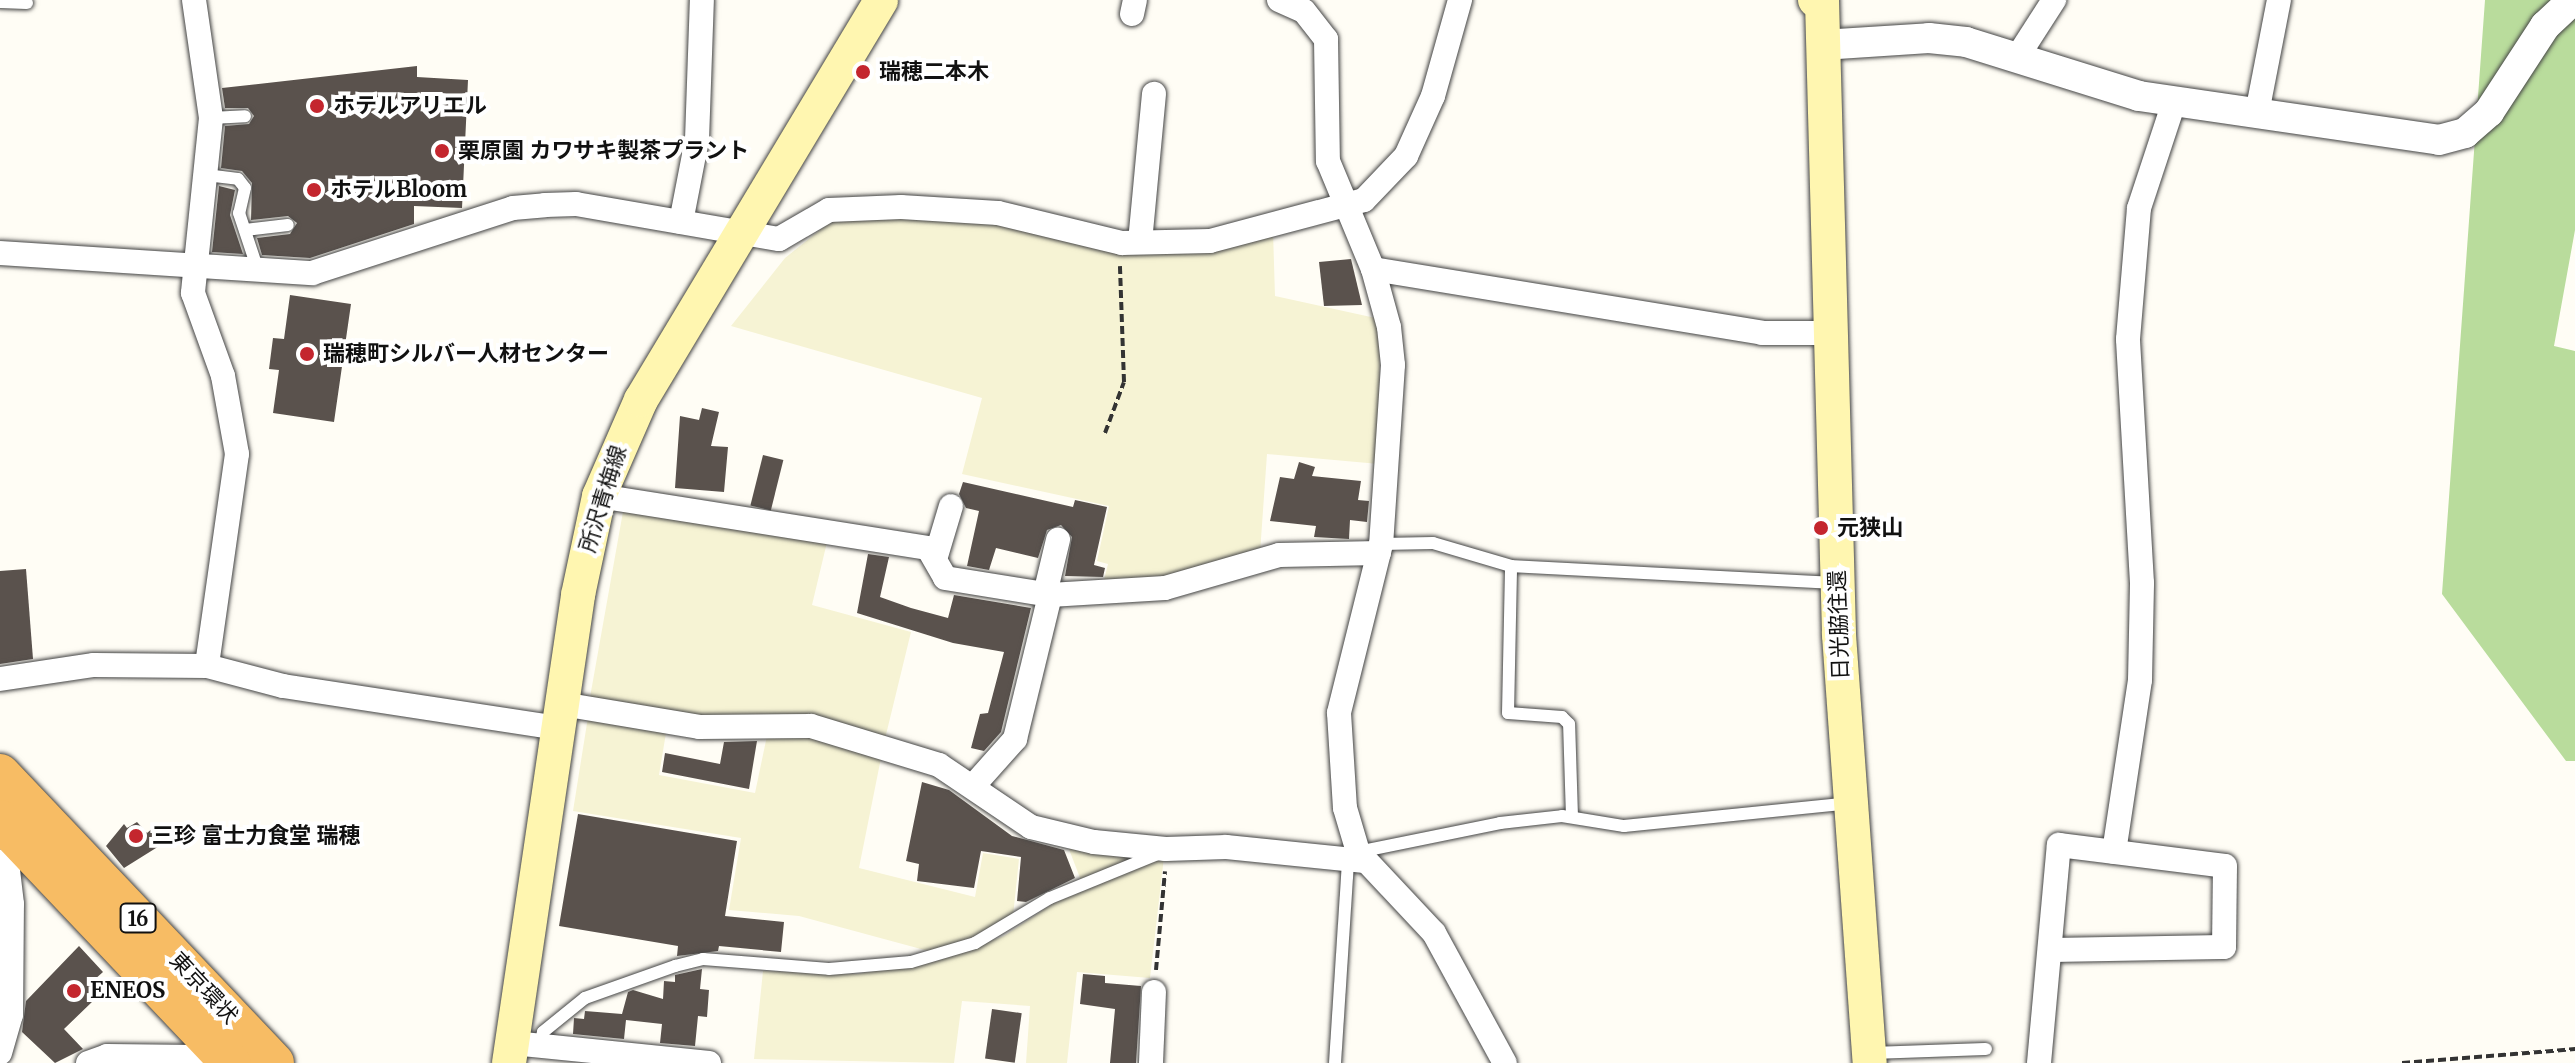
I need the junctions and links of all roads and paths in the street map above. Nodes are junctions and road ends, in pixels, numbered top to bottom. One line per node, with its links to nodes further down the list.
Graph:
1 (194, 0): 18 (street)
2 (702, 0): 21 (street)
3 (881, 0): 24 (main road, 所沢青梅線)
4 (1279, 0): 20 (street)
5 (1460, 0): 20 (street)
6 (1820, 0): 12 (main road, 日光脇往還)
7 (2054, 0): 13 (street)
8 (2279, 0): 16 (street)
9 (2573, 0): 16 (street)
10 (0, 2): 11 (lane)
11 (27, 3)
12 (1822, 45): 13 (street); 30 (main road, 日光脇往還)
13 (2018, 56): 15 (street)
14 (1154, 94): 25 (street)
15 (2174, 102): 16 (street); 49 (street)
16 (2257, 113)
17 (245, 116): 18 (lane)
18 (211, 118): 19 (street)
19 (206, 175): 23 (lane); 28 (street)
20 (1346, 205): 25 (street); 27 (street)
21 (681, 222): 24 (street); 29 (street)
22 (288, 225): 23 (lane)
23 (245, 230): 29 (lane)
24 (739, 235): 25 (street); 32 (main road, 所沢青梅線)
25 (1131, 242): 31 (path)
26 (0, 253): 28 (street)
27 (1373, 269): 30 (street); 35 (street)
28 (197, 270): 29 (street); 40 (street)
29 (259, 273)
30 (1829, 333): 38 (main road, 日光脇往還)
31 (1105, 433)
32 (599, 496): 36 (street); 42 (main road, 所沢青梅線)
33 (951, 506): 36 (street)
34 (1058, 540): 39 (street)
35 (1380, 548): 37 (lane); 39 (street); 50 (street)
36 (936, 556): 39 (street)
37 (1511, 566): 38 (lane); 46 (lane)
38 (1837, 583): 45 (main road, 日光脇往還)
39 (1048, 594): 44 (street)
40 (207, 666): 41 (street); 42 (street)
41 (0, 679)
42 (561, 716): 44 (street); 55 (main road, 所沢青梅線)
43 (0, 774): 60 (highway, 東京環状 / 16)
44 (974, 785): 48 (street)
45 (1849, 803): 46 (lane); 58 (main road, 日光脇往還)
46 (1572, 817): 50 (lane)
47 (10, 830): 56 (street); 57 (highway, 東京環状 / 16)
48 (1168, 849): 50 (street); 52 (path); 55 (lane)
49 (2114, 852): 51 (street); 51 (street)
50 (1357, 858): 63 (lane); 64 (street)
51 (2050, 950): 65 (street)
52 (1154, 992): 62 (street)
53 (1986, 1049): 58 (lane)
54 (2575, 1049): 66 (path)
55 (521, 1051): 61 (street)
56 (0, 1053)
57 (226, 1058): 59 (street)
58 (1869, 1058)
59 (88, 1063)
60 (274, 1063)
61 (709, 1063)
62 (1151, 1063)
63 (1335, 1063)
64 (1505, 1063)
65 (2039, 1063)
66 (2402, 1063)

